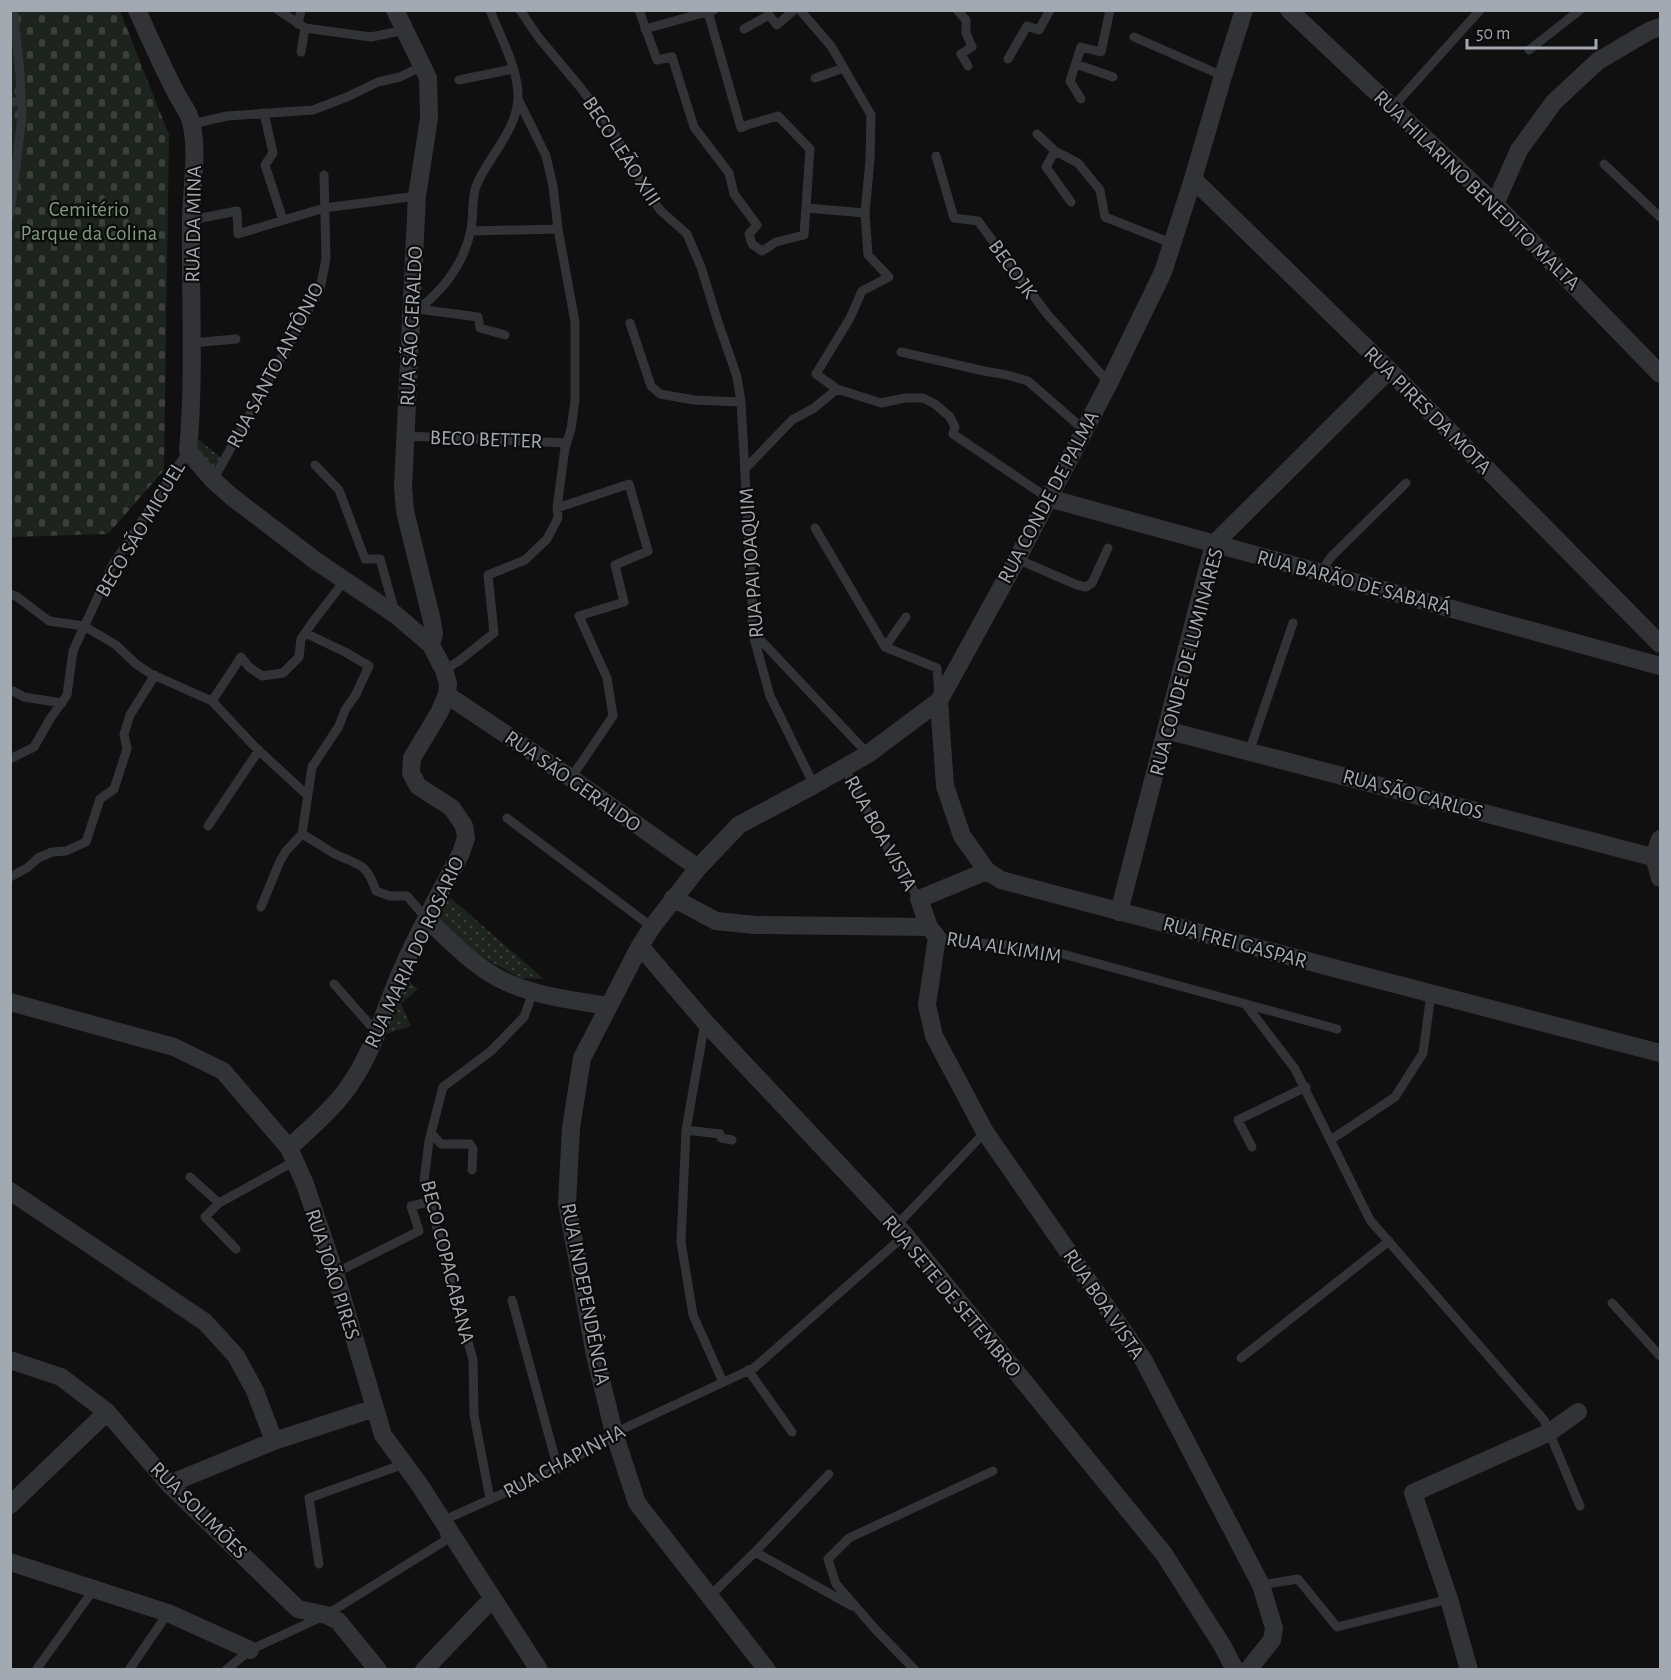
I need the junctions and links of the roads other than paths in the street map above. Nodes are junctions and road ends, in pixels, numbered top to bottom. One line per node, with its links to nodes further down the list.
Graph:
1 (13, 10): 39 (lane)
2 (136, 10): 43 (street, RUA DA MINA)
3 (278, 10): 19 (lane)
4 (301, 10): 19 (lane)
5 (395, 10): 23 (street, RUA SÃO GERALDO)
6 (489, 10): 32 (lane)
7 (520, 10): 69 (lane, BECO LEÃO XIII)
8 (639, 10): 21 (lane)
9 (794, 10): 22 (lane)
10 (800, 10): 31 (lane)
11 (957, 10): 30 (lane)
12 (1050, 10): 27 (lane)
13 (1110, 10): 28 (lane)
14 (1244, 10): 33 (street, RUA CONDE DE PALMA)
15 (1289, 10): 41 (street, RUA HILARINO BENEDITO MALTA)
16 (1480, 10): 41 (lane)
17 (1580, 10): 25 (lane)
18 (711, 11): 21 (lane); 54 (lane)
19 (302, 26): 23 (lane); 26 (lane)
20 (1660, 27): 52 (street)
21 (645, 29): 54 (lane)
22 (744, 29)
23 (405, 30): 29 (street, RUA SÃO GERALDO)
24 (1134, 37): 33 (lane)
25 (1528, 50)
26 (301, 52)
27 (1008, 59)
28 (1076, 64): 34 (lane); 38 (lane)
29 (422, 66): 42 (lane); 50 (street, RUA SÃO GERALDO)
30 (968, 66)
31 (844, 68): 35 (lane); 55 (lane)
32 (513, 69): 36 (lane); 37 (lane)
33 (1222, 76): 49 (street, RUA CONDE DE PALMA)
34 (1113, 77)
35 (814, 78)
36 (459, 80)
37 (518, 99): 60 (lane); 61 (lane)
38 (1081, 99)
39 (21, 100): 40 (lane); 56 (lane)
40 (10, 103)
41 (1393, 107): 52 (street, RUA HILARINO BENEDITO MALTA)
42 (264, 113): 43 (lane); 59 (lane)
43 (192, 124): 58 (street, RUA DA MINA)
44 (1036, 134): 45 (lane)
45 (1055, 151): 51 (lane); 62 (lane)
46 (936, 156): 72 (lane, BECO JK)
47 (1604, 164): 57 (lane)
48 (324, 175): 53 (lane, RUA SANTO ANTÔNIO)
49 (1193, 179): 62 (street, RUA CONDE DE PALMA); 70 (street, RUA PIRES DA MOTA)
50 (417, 196): 53 (lane); 63 (street, RUA SÃO GERALDO)
51 (1071, 202)
52 (1495, 204): 71 (street, RUA HILARINO BENEDITO MALTA)
53 (324, 208): 59 (lane); 81 (lane, RUA SANTO ANTÔNIO)
54 (806, 208): 55 (lane)
55 (865, 213): 73 (lane)
56 (10, 214)
57 (1660, 217)
58 (191, 220): 59 (lane); 67 (street, RUA DA MINA)
59 (284, 220)
60 (558, 229): 61 (lane); 77 (lane)
61 (471, 231): 63 (lane)
62 (1171, 243): 72 (street, RUA CONDE DE PALMA)
63 (415, 311): 65 (lane); 76 (street, RUA SÃO GERALDO)
64 (630, 323): 74 (lane)
65 (505, 335)
66 (236, 339): 67 (lane)
67 (192, 343): 78 (street, RUA DA MINA)
68 (901, 352): 75 (lane)
69 (734, 365): 74 (lane, RUA PAI JOAQUIM)
70 (1389, 370): 86 (street, RUA CONDE DE LUMINARES); 98 (street, RUA PIRES DA MOTA)
71 (1660, 374)
72 (1108, 382): 75 (street, RUA CONDE DE PALMA)
73 (837, 389): 80 (lane); 83 (lane)
74 (741, 402): 80 (lane, RUA PAI JOAQUIM)
75 (1083, 429): 83 (street, RUA CONDE DE PALMA)
76 (405, 436): 77 (lane, BECO BETTER); 99 (street, RUA SÃO GERALDO)
77 (567, 443): 84 (lane)
78 (188, 451): 81 (street); 95 (lane, BECO SÃO MIGUEL)
79 (315, 465): 92 (lane)
80 (745, 468): 96 (lane, RUA PAI JOAQUIM)
81 (213, 480): 90 (street)
82 (1406, 483): 89 (lane)
83 (1048, 498): 86 (street, RUA BARÃO DE SABARÁ); 88 (street, RUA CONDE DE PALMA)
84 (557, 508): 102 (lane); 115 (lane)
85 (816, 528): 100 (lane)
86 (1214, 544): 89 (street, RUA BARÃO DE SABARÁ); 109 (street, RUA CONDE DE LUMINARES)
87 (1108, 548): 88 (lane)
88 (1017, 559): 107 (street, RUA CONDE DE PALMA)
89 (1320, 573): 101 (street, RUA BARÃO DE SABARÁ)
90 (345, 580): 92 (street); 97 (lane)
91 (10, 594): 95 (lane)
92 (396, 615): 99 (street)
93 (906, 618): 100 (lane)
94 (1293, 623): 111 (lane)
95 (84, 626): 103 (lane); 108 (lane, BECO SÃO MIGUEL)
96 (752, 631): 112 (lane); 116 (lane, RUA PAI JOAQUIM)
97 (305, 633): 106 (lane); 117 (lane)
98 (1660, 644)
99 (431, 645): 102 (street)
100 (885, 647): 107 (lane)
101 (1660, 666)
102 (444, 670): 105 (street)
103 (155, 675): 106 (lane); 125 (lane)
104 (13, 691): 108 (lane)
105 (447, 695): 115 (street, RUA SÃO GERALDO); 131 (street, RUA MARIA DO ROSARIO)
106 (212, 701): 110 (lane)
107 (939, 701): 112 (street, RUA CONDE DE PALMA); 124 (street, RUA FREI GASPAR)
108 (62, 702): 113 (lane, BECO SÃO MIGUEL)
109 (1166, 730): 111 (street, RUA SÃO CARLOS); 130 (street, RUA CONDE DE LUMINARES)
110 (259, 750): 117 (lane); 119 (lane)
111 (1249, 752): 122 (street, RUA SÃO CARLOS)
112 (868, 754): 114 (street, RUA CONDE DE PALMA)
113 (10, 759)
114 (844, 767): 116 (street, RUA CONDE DE PALMA); 128 (lane, RUA BOA VISTA)
115 (571, 778): 123 (street, RUA SÃO GERALDO)
116 (814, 785): 123 (street, RUA CONDE DE PALMA)
117 (307, 795): 120 (lane)
118 (507, 818): 132 (lane)
119 (208, 826)
120 (302, 834): 129 (lane); 131 (lane)
121 (1660, 839): 122 (street)
122 (1657, 858): 126 (street)
123 (698, 868): 127 (street, RUA INDEPENDÊNCIA)
124 (987, 871): 128 (street); 130 (street, RUA FREI GASPAR)
125 (10, 877)
126 (1660, 878)
127 (673, 898): 132 (street, RUA INDEPENDÊNCIA); 133 (street, RUA ALKIMIM)
128 (919, 899): 133 (street)
129 (261, 907)
130 (1119, 912): 137 (street, RUA FREI GASPAR)
131 (427, 919): 136 (street); 143 (street, RUA MARIA DO ROSARIO)
132 (652, 927): 134 (street, RUA INDEPENDÊNCIA)
133 (933, 932): 139 (lane, RUA ALKIMIM); 147 (street, RUA BOA VISTA)
134 (640, 946): 138 (street, RUA INDEPENDÊNCIA); 141 (street, RUA SETE DE SETEMBRO)
135 (333, 984): 143 (lane)
136 (533, 992): 138 (street); 148 (lane, BECO COPACABANA)
137 (1431, 994): 144 (street, RUA FREI GASPAR); 150 (lane)
138 (609, 1006): 174 (street, RUA INDEPENDÊNCIA)
139 (1247, 1006): 142 (lane, RUA ALKIMIM); 145 (lane)
140 (13, 1008): 152 (street, RUA JOÃO PIRES)
141 (705, 1022): 146 (lane); 158 (street, RUA SETE DE SETEMBRO)
142 (1337, 1029)
143 (378, 1034): 152 (street, RUA MARIA DO ROSARIO)
144 (1660, 1053)
145 (1306, 1088): 150 (lane); 151 (lane)
146 (686, 1130): 149 (lane); 168 (lane)
147 (985, 1132): 158 (lane, RUA CHAPINHA); 188 (street, RUA BOA VISTA)
148 (431, 1133): 153 (lane); 156 (lane, BECO COPACABANA)
149 (732, 1140)
150 (1332, 1140): 159 (lane)
151 (1252, 1147)
152 (292, 1154): 157 (lane); 161 (street, RUA JOÃO PIRES)
153 (472, 1170)
154 (190, 1177): 157 (lane)
155 (10, 1191): 175 (street)
156 (429, 1202): 161 (lane); 181 (lane, BECO COPACABANA)
157 (219, 1203): 160 (lane)
158 (900, 1230): 167 (lane, RUA CHAPINHA); 205 (street, RUA SETE DE SETEMBRO)
159 (1389, 1241): 165 (lane); 173 (lane)
160 (236, 1249)
161 (335, 1273): 169 (street, RUA JOÃO PIRES)
162 (512, 1300): 177 (lane)
163 (1612, 1303): 164 (lane)
164 (1660, 1356)
165 (1241, 1358)
166 (10, 1360): 170 (street, RUA SOLIMÕES)
167 (748, 1370): 168 (lane, RUA CHAPINHA); 172 (lane)
168 (723, 1382): 174 (lane, RUA CHAPINHA)
169 (375, 1407): 175 (street); 176 (street, RUA JOÃO PIRES)
170 (107, 1412): 180 (street, RUA SOLIMÕES); 182 (street)
171 (1578, 1412): 173 (street)
172 (792, 1432)
173 (1550, 1432): 183 (lane); 192 (street)
174 (614, 1433): 177 (lane, RUA CHAPINHA); 190 (street, RUA INDEPENDÊNCIA)
175 (274, 1441): 180 (street)
176 (404, 1464): 184 (street, RUA JOÃO PIRES); 186 (lane)
177 (558, 1468): 181 (lane, RUA CHAPINHA)
178 (993, 1471): 193 (lane)
179 (829, 1474): 185 (lane)
180 (169, 1484): 195 (street, RUA SOLIMÕES)
181 (490, 1500): 184 (lane, RUA CHAPINHA)
182 (10, 1505)
183 (1580, 1506)
184 (442, 1521): 191 (street, RUA JOÃO PIRES); 195 (lane)
185 (755, 1552): 190 (lane); 193 (lane)
186 (319, 1564)
187 (14, 1566): 189 (street)
188 (1261, 1585): 192 (lane); 206 (street, RUA BOA VISTA)
189 (94, 1589): 194 (street); 197 (lane)
190 (709, 1598): 203 (street, RUA INDEPENDÊNCIA)
191 (492, 1599): 201 (street); 202 (street, RUA JOÃO PIRES)
192 (1449, 1599): 207 (street)
193 (859, 1611): 204 (lane)
194 (168, 1613): 196 (street); 198 (lane)
195 (326, 1615): 196 (lane); 200 (street, RUA SOLIMÕES)
196 (250, 1650): 199 (lane)
197 (36, 1670)
198 (129, 1670)
199 (226, 1670)
200 (378, 1670)
201 (424, 1670)
202 (538, 1670)
203 (767, 1670)
204 (915, 1670)
205 (1235, 1670)
206 (1248, 1670)
207 (1468, 1670)

